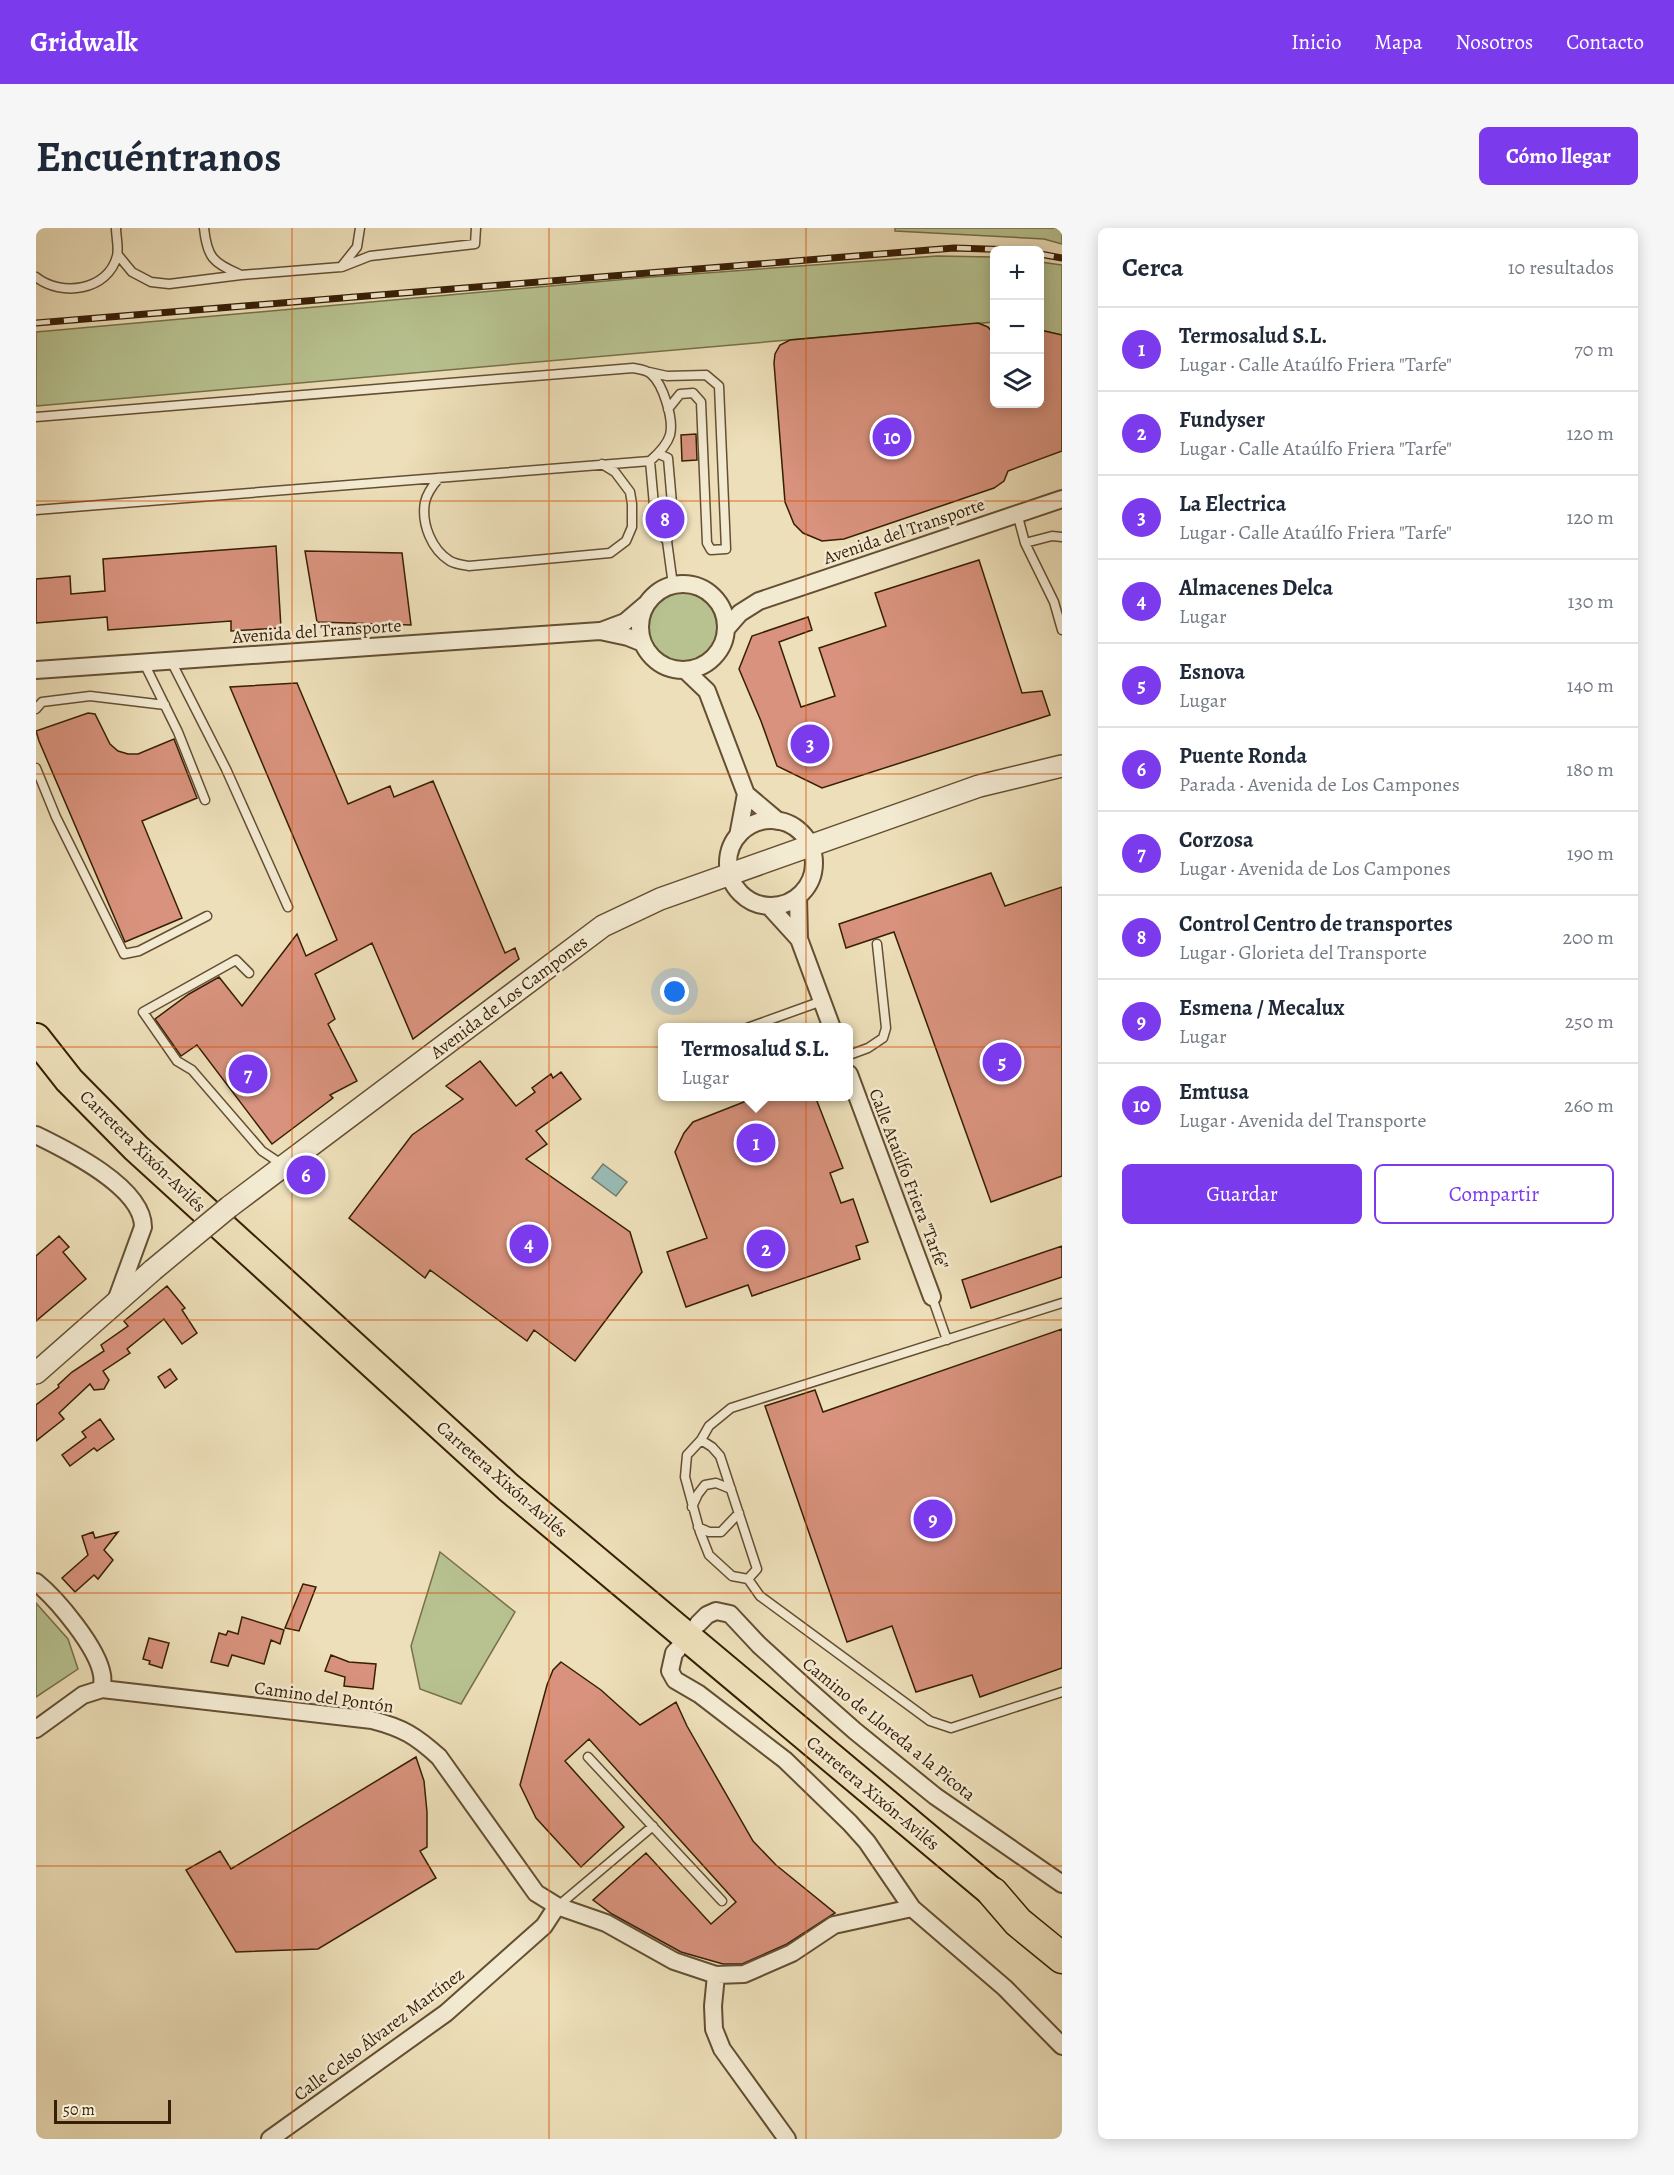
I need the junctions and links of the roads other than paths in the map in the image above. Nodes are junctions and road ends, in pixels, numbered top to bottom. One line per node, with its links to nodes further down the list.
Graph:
1 (116, 228): 5 (lane)
2 (204, 228): 7 (lane)
3 (360, 228): 6 (lane)
4 (477, 228): 6 (lane)
5 (118, 255): 7 (lane); 8 (lane)
6 (341, 267): 7 (lane)
7 (241, 275)
8 (36, 277)
9 (650, 372): 10 (lane); 10 (lane); 11 (lane)
10 (669, 409): 12 (lane)
11 (36, 417)
12 (659, 454): 13 (lane); 20 (lane)
13 (650, 461): 14 (lane); 20 (lane)
14 (602, 464): 15 (lane); 15 (lane)
15 (439, 477): 17 (lane)
16 (1062, 499): 18 (street, Avenida del Transporte)
17 (36, 510)
18 (1016, 513): 21 (lane); 24 (street, Avenida del Transporte)
19 (1062, 537): 21 (lane)
20 (667, 542): 22 (lane)
21 (1025, 543): 27 (lane)
22 (673, 585): 23 (street); 25 (street)
23 (717, 601): 24 (street); 26 (street)
24 (759, 601): 26 (street)
25 (647, 603): 28 (street); 29 (street)
26 (726, 630): 30 (street)
27 (1062, 630)
28 (600, 631): 29 (street); 31 (street, Avenida del Transporte)
29 (643, 643): 34 (street)
30 (712, 660): 34 (street); 35 (street)
31 (171, 661): 32 (street, Avenida del Transporte); 48 (lane)
32 (144, 663): 33 (street, Avenida del Transporte); 36 (lane)
33 (36, 670)
34 (685, 670): 35 (street)
35 (707, 691): 40 (street)
36 (165, 705): 37 (lane); 41 (lane)
37 (36, 709)
38 (1062, 766): 44 (street, Avenida de Los Campones)
39 (36, 768): 49 (lane)
40 (746, 794): 42 (street); 43 (street)
41 (205, 800)
42 (778, 820): 43 (street); 44 (street)
43 (738, 836): 45 (street)
44 (811, 846): 45 (street, Avenida de Los Campones); 46 (street)
45 (730, 875): 47 (street); 60 (street, Avenida de Los Campones)
46 (798, 897): 47 (street); 50 (street)
47 (770, 906): 50 (street)
48 (288, 907)
49 (207, 916)
50 (799, 939): 53 (street)
51 (877, 944): 57 (lane)
52 (249, 973): 60 (lane)
53 (822, 1001): 54 (lane); 55 (street)
54 (761, 1023)
55 (830, 1023)
56 (36, 1038): 81 (highway, Carretera Xixón-Avilés)
57 (853, 1054)
58 (853, 1085): 61 (street, Calle Ataúlfo Friera "Tarfe")
59 (36, 1134): 62 (street)
60 (283, 1166): 62 (street, Avenida de Los Campones, bridge)
61 (932, 1297): 64 (lane)
62 (116, 1301): 65 (street, Avenida de Los Campones)
63 (1062, 1302): 64 (lane)
64 (948, 1340): 66 (lane)
65 (36, 1373)
66 (701, 1440): 67 (lane); 68 (lane)
67 (731, 1489): 68 (lane); 69 (lane)
68 (692, 1507): 70 (lane)
69 (739, 1513): 70 (lane); 71 (lane)
70 (698, 1527): 71 (lane)
71 (748, 1579): 76 (lane)
72 (36, 1582): 75 (street)
73 (698, 1624): 80 (street, Camino de Lloreda a la Picota)
74 (678, 1648): 84 (street)
75 (102, 1689): 77 (street); 83 (street, Camino del Pontón)
76 (1062, 1692)
77 (36, 1729)
78 (588, 1757): 79 (lane)
79 (653, 1826): 82 (lane); 83 (lane)
80 (1062, 1884)
81 (993, 1893): 85 (highway); 86 (highway)
82 (722, 1901)
83 (557, 1906): 87 (street, Camino del Pontón); 89 (street, Calle Celso Álvarez Martínez)
84 (912, 1908): 87 (street); 88 (street)
85 (1062, 1941)
86 (1062, 1958)
87 (716, 1975): 90 (street)
88 (1062, 2046)
89 (270, 2139)
90 (787, 2139)

